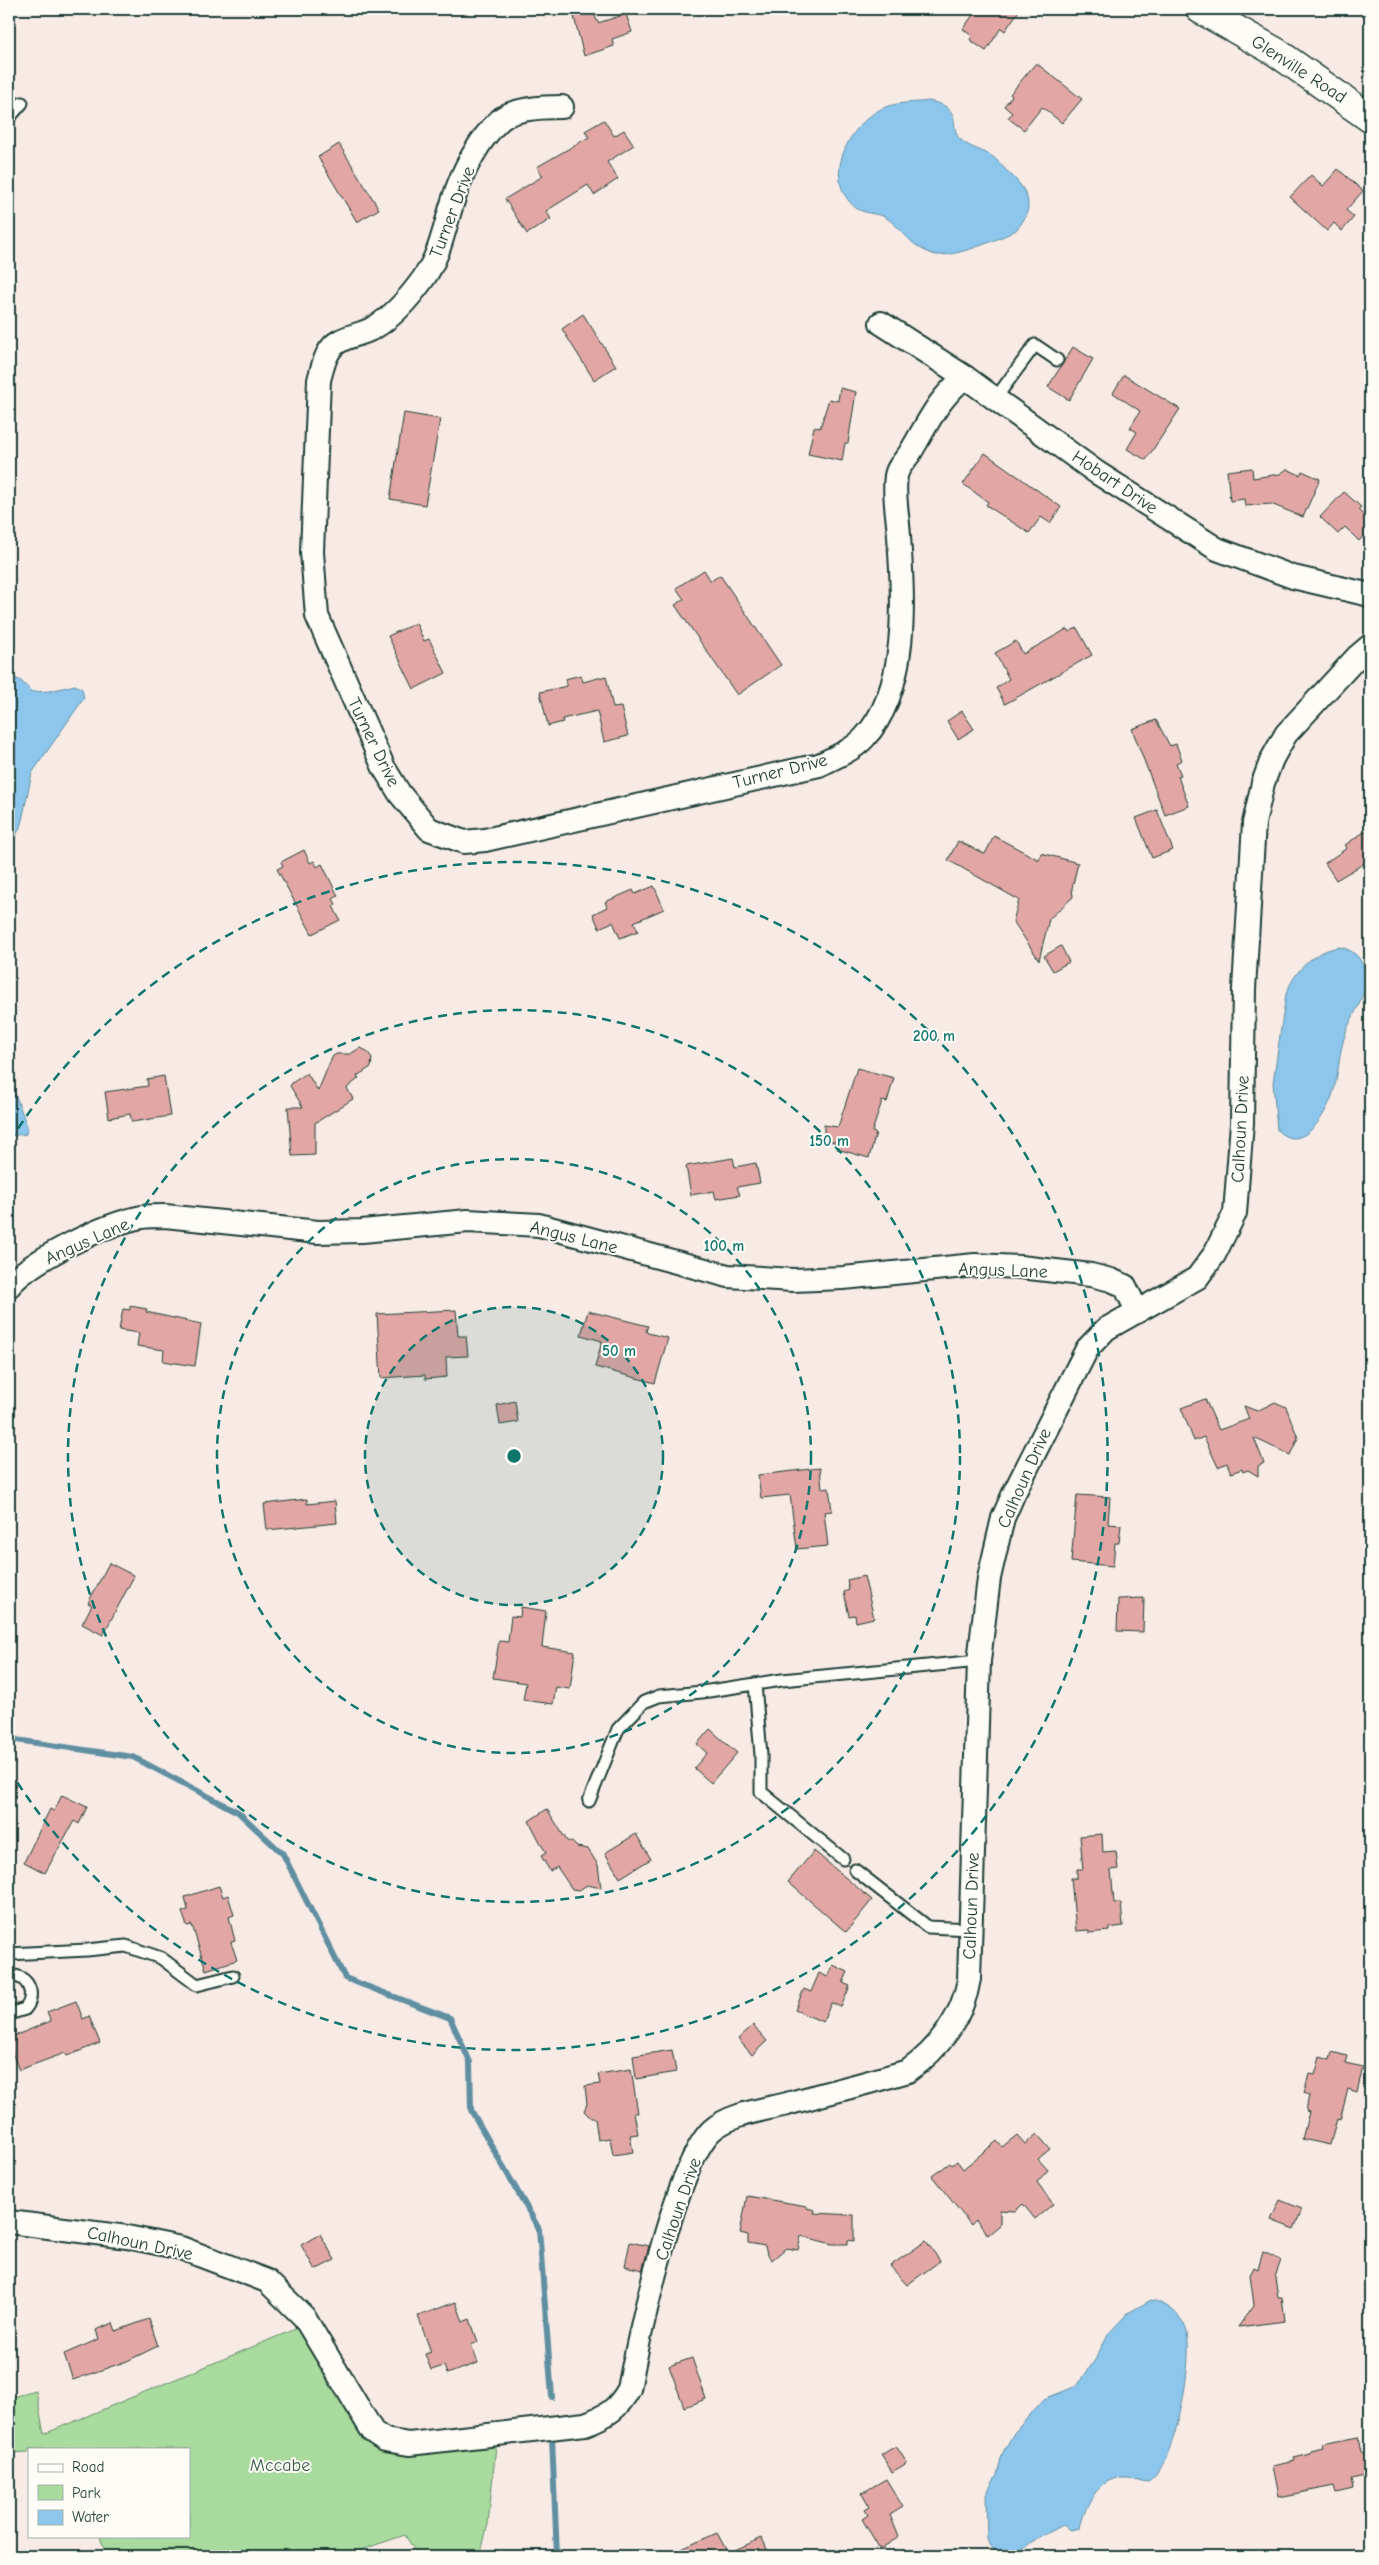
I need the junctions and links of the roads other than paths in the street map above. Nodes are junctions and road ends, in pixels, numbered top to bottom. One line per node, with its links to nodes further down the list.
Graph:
1 (1200, 9): 5 (main road, Glenville Road)
2 (22, 103): 4 (lane)
3 (562, 107): 8 (street, Turner Drive)
4 (9, 118)
5 (1370, 118)
6 (881, 323): 8 (street, Hobart Drive)
7 (1056, 360): 9 (lane)
8 (965, 377): 9 (street, Hobart Drive)
9 (995, 399): 10 (street, Hobart Drive)
10 (1370, 595)
11 (1370, 646): 13 (street, Calhoun Drive)
12 (9, 1286): 13 (street, Angus Lane)
13 (1137, 1310): 14 (street, Calhoun Drive)
14 (980, 1661): 15 (lane); 19 (street, Calhoun Drive)
15 (755, 1684): 16 (lane); 17 (lane)
16 (589, 1801)
17 (843, 1859)
18 (855, 1870): 19 (lane)
19 (971, 1929): 24 (street, Calhoun Drive)
20 (9, 1954): 22 (lane)
21 (9, 1976): 23 (lane)
22 (233, 1976)
23 (9, 2014)
24 (9, 2222)

